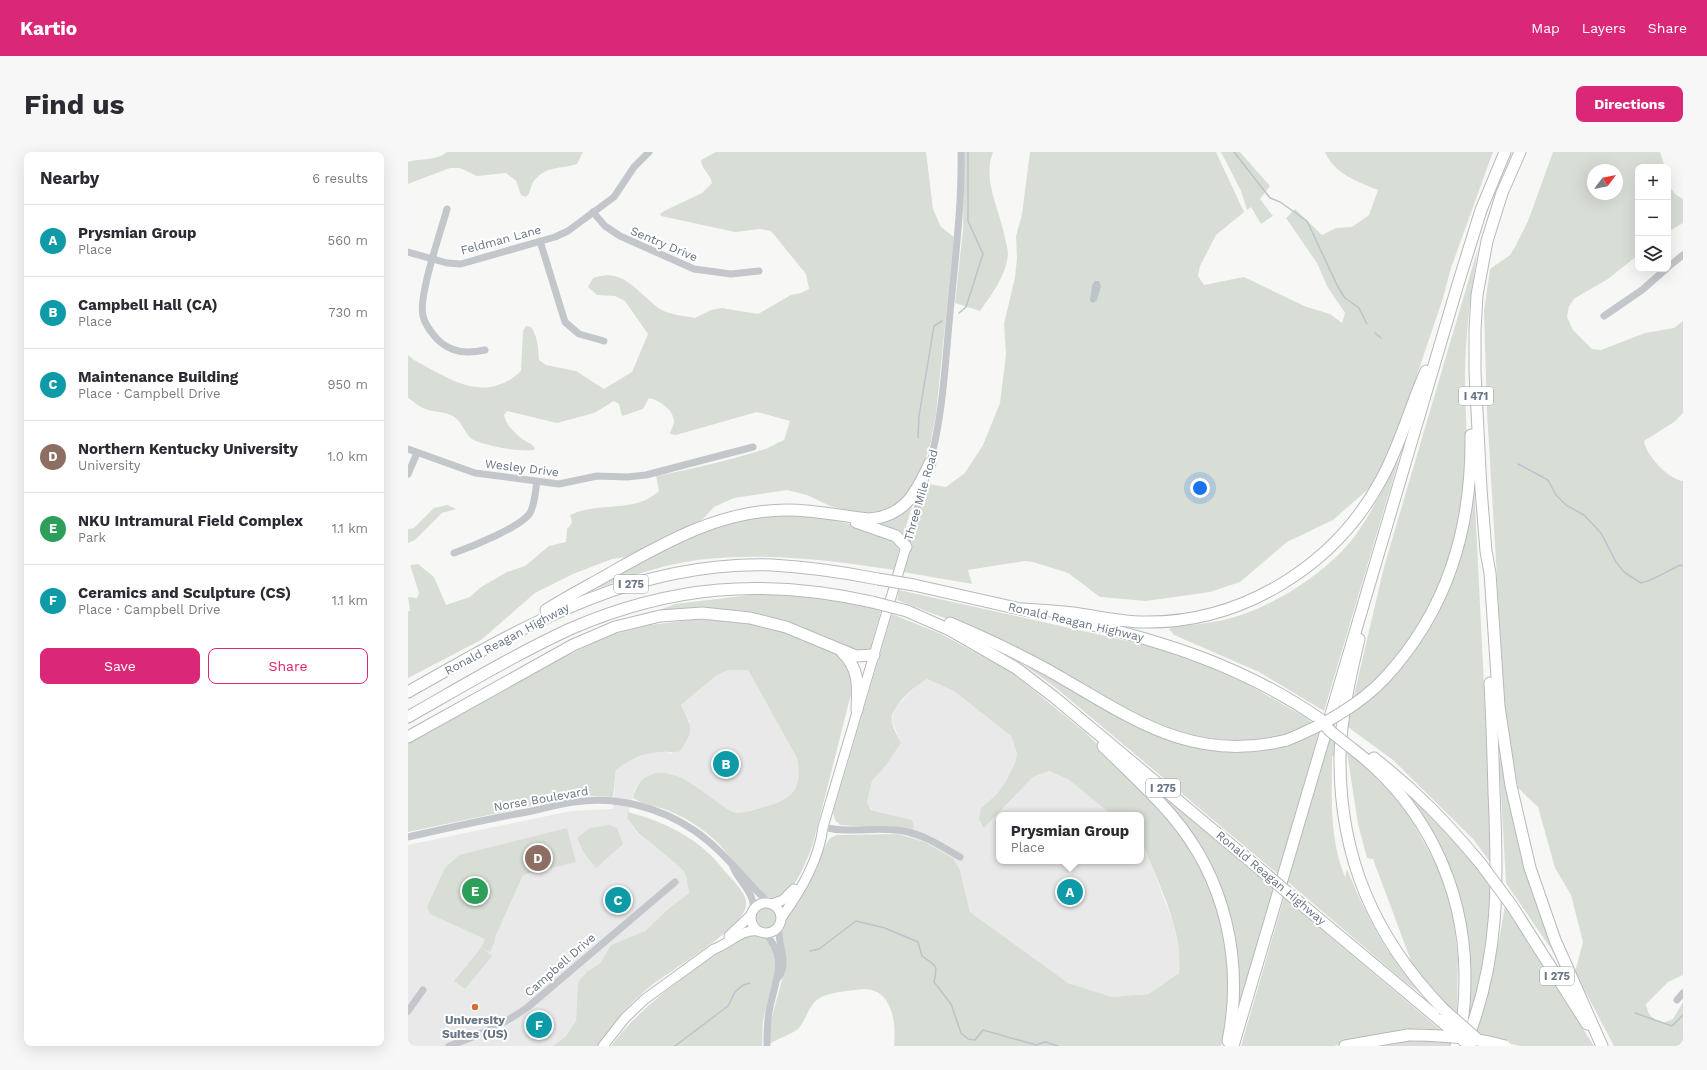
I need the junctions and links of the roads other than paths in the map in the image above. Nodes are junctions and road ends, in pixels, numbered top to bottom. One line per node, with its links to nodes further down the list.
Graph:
1 (649, 152): 6 (street, Feldman Lane)
2 (962, 152): 22 (street, Three Mile Road)
3 (1505, 152): 15 (highway)
4 (1520, 152): 17 (highway, I 471)
5 (447, 209): 10 (street)
6 (593, 212): 7 (street, Feldman Lane); 12 (street, Sentry Drive)
7 (540, 241): 10 (street, Feldman Lane); 16 (street)
8 (408, 252): 10 (street, Feldman Lane)
9 (1683, 255): 11 (street)
10 (433, 260): 18 (street)
11 (1671, 265)
12 (760, 271)
13 (1663, 272): 14 (street)
14 (1604, 316)
15 (1443, 336): 29 (highway); 30 (highway)
16 (604, 341)
17 (1474, 347): 27 (highway, I 471); 31 (highway, bridge)
18 (485, 350)
19 (753, 447): 24 (street, Wesley Drive)
20 (408, 449): 21 (street, Wesley Drive)
21 (417, 453): 23 (street); 24 (street, Wesley Drive)
22 (930, 464): 25 (highway); 26 (street, Three Mile Road)
23 (408, 474)
24 (536, 482): 28 (street)
25 (834, 514): 26 (highway); 32 (highway)
26 (906, 547): 34 (main road, Three Mile Road)
27 (1486, 551): 65 (highway); 68 (highway)
28 (454, 553)
29 (1372, 576): 57 (highway, bridge); 62 (highway)
30 (1022, 609): 32 (highway, Ronald Reagan Highway / I 275, bridge); 40 (highway, Ronald Reagan Highway / I 275, bridge)
31 (907, 611): 36 (highway, Ronald Reagan Highway / I 275); 38 (highway, Ronald Reagan Highway / I 275, bridge)
32 (512, 634): 35 (highway, Ronald Reagan Highway / I 275)
33 (841, 650): 34 (highway); 37 (highway); 39 (highway)
34 (874, 655): 37 (main road, Three Mile Road)
35 (408, 692)
36 (1066, 706): 61 (highway); 66 (highway, Ronald Reagan Highway / I 275, bridge)
37 (857, 710): 41 (main road, Three Mile Road)
38 (408, 717)
39 (408, 737)
40 (1354, 746): 64 (highway); 68 (highway, Ronald Reagan Highway / I 275, bridge)
41 (823, 827): 43 (street); 46 (main road, Three Mile Road); 48 (main road, Three Mile Road)
42 (408, 837): 44 (street, Norse Boulevard)
43 (960, 856)
44 (732, 865): 46 (street, Norse Boulevard); 47 (street, Norse Boulevard)
45 (675, 882): 58 (street, Campbell Drive)
46 (771, 903): 47 (main road); 48 (main road)
47 (752, 913): 50 (main road); 51 (main road)
48 (782, 917): 49 (main road)
49 (779, 927): 50 (main road); 52 (street)
50 (761, 932): 51 (main road); 52 (street)
51 (714, 949): 59 (main road)
52 (778, 979): 60 (street)
53 (424, 990): 56 (street)
54 (1683, 993): 55 (street)
55 (1677, 1000)
56 (408, 1011)
57 (1484, 1045)
58 (449, 1046)
59 (603, 1046)
60 (767, 1046)
61 (1227, 1046)
62 (1233, 1046)
63 (1345, 1046): 67 (highway, bridge)
64 (1456, 1046)
65 (1464, 1046)
66 (1470, 1046)
67 (1505, 1046)
68 (1602, 1046)

